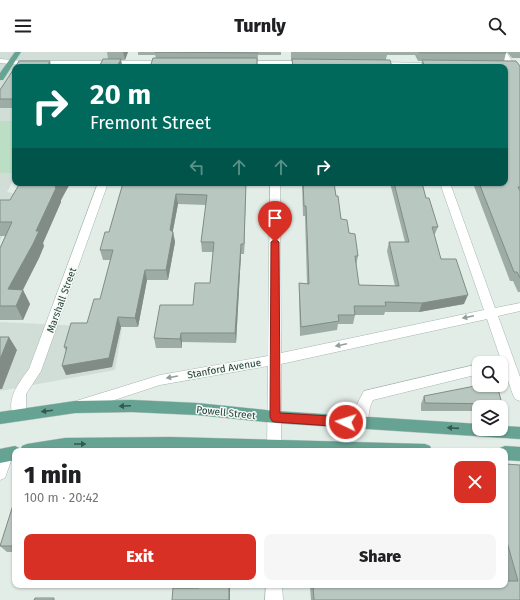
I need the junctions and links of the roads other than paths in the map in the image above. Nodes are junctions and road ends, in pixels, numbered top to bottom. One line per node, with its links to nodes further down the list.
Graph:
1 (18, 52): 4 (main road)
2 (503, 52): 12 (street)
3 (0, 61): 4 (street)
4 (11, 62): 8 (street); 15 (main road)
5 (177, 63): 9 (street)
6 (230, 63): 10 (street)
7 (316, 63): 11 (street)
8 (101, 64)
9 (162, 64)
10 (253, 64)
11 (296, 64)
12 (507, 64)
13 (508, 65): 14 (street)
14 (520, 65)
15 (0, 78)
16 (102, 186): 27 (street, Marshall Street)
17 (275, 186): 22 (street)
18 (446, 186): 20 (street)
19 (520, 307): 20 (street, Stanford Avenue)
20 (490, 312): 21 (street); 22 (street, Stanford Avenue, one-way to 22)
21 (503, 356)
22 (274, 360): 26 (street, Stanford Avenue, one-way to 26); 28 (street)
23 (508, 369): 25 (street)
24 (472, 371): 30 (street)
25 (520, 395)
26 (75, 407): 27 (main road, Stanford Avenue, one-way to 27); 28 (main road, Powell Street, one-way to 26)
27 (19, 414): 29 (main road, Stanford Avenue)
28 (275, 417): 30 (main road, Powell Street); 34 (street)
29 (0, 418)
30 (361, 423): 31 (main road, Powell Street, one-way to 30)
31 (520, 432)
32 (43, 448): 33 (main road, one-way to 33)
33 (257, 448)
34 (274, 448)
35 (508, 454): 36 (main road)
36 (520, 454)
37 (7, 455): 38 (street)
38 (0, 473)
39 (274, 588): 40 (street)
40 (274, 600)

